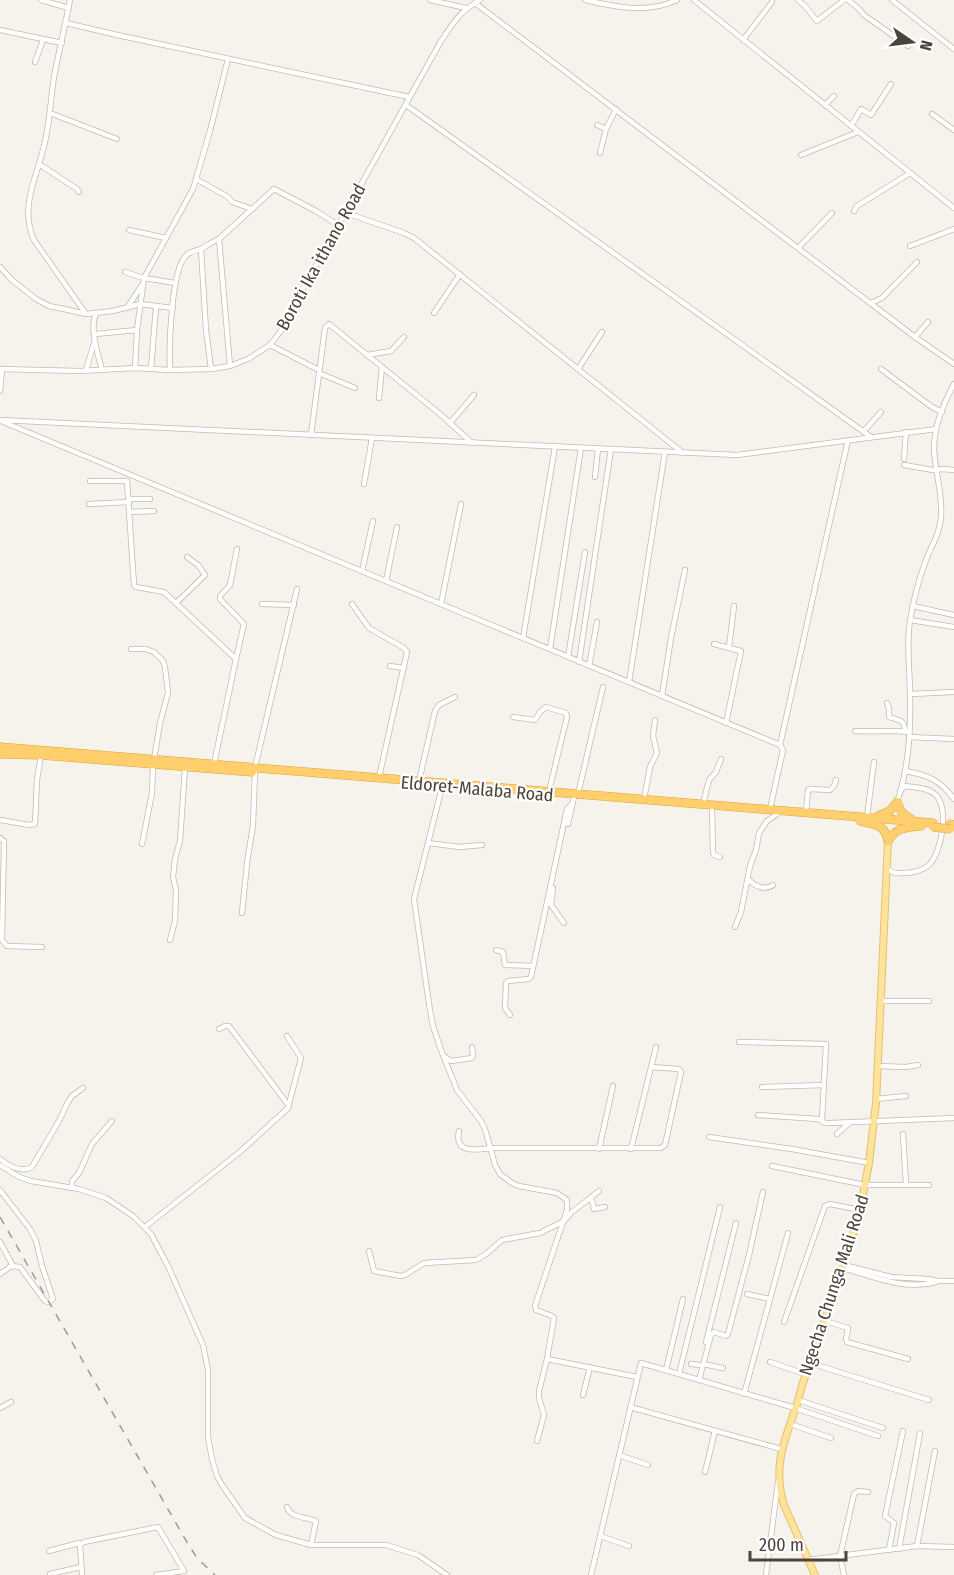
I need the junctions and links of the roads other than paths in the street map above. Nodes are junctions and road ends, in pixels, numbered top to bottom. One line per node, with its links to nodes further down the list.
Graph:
1 (41, 0): 13 (street)
2 (70, 0): 13 (street)
3 (430, 0): 14 (street)
4 (585, 0): 5 (street)
5 (677, 0)
6 (694, 0): 18 (street)
7 (798, 0): 11 (street)
8 (848, 0): 20 (street)
9 (892, 0): 21 (street)
10 (478, 1): 14 (street, Boroti Ika ithano Road); 29 (street)
11 (840, 1)
12 (772, 2): 18 (street)
13 (69, 8): 15 (street)
14 (466, 8): 26 (street, Boroti Ika ithano Road)
15 (66, 23): 19 (street); 22 (street)
16 (0, 30): 17 (street)
17 (44, 40): 19 (street); 23 (street)
18 (743, 40): 28 (street)
19 (62, 43): 30 (street)
20 (908, 46)
21 (954, 49)
22 (228, 59): 26 (street); 42 (street)
23 (35, 62)
24 (891, 84): 33 (street)
25 (834, 96): 28 (street)
26 (409, 97): 27 (street, Boroti Ika ithano Road)
27 (406, 105): 48 (street, Boroti Ika ithano Road); 104 (street)
28 (825, 105): 33 (street)
29 (616, 109): 34 (street); 56 (street)
30 (50, 113): 37 (street); 40 (street)
31 (932, 114): 35 (street)
32 (597, 125): 34 (street)
33 (851, 126): 36 (street)
34 (606, 129): 38 (street)
35 (954, 130)
36 (858, 132): 39 (street); 41 (street)
37 (117, 139)
38 (600, 153)
39 (801, 155)
40 (39, 164): 43 (street); 70 (street)
41 (910, 173): 45 (street); 47 (street)
42 (196, 179): 46 (street); 53 (street)
43 (79, 192)
44 (954, 198): 45 (street)
45 (952, 207)
46 (252, 209): 50 (street); 54 (street)
47 (854, 211)
48 (346, 213): 50 (street, Boroti Ika ithano Road); 61 (street)
49 (832, 213): 56 (street)
50 (338, 225): 79 (street, Boroti Ika ithano Road)
51 (954, 229): 55 (street)
52 (129, 230): 53 (street)
53 (166, 238): 62 (street)
54 (219, 239): 57 (street); 82 (street)
55 (910, 246)
56 (798, 248): 64 (street)
57 (201, 249): 63 (street); 86 (street)
58 (917, 262): 64 (street)
59 (0, 267): 70 (street)
60 (125, 272): 62 (street)
61 (460, 274): 69 (street); 87 (street)
62 (144, 280): 63 (street); 65 (street); 67 (street)
63 (175, 283): 68 (street)
64 (871, 303): 77 (street)
65 (140, 304): 66 (street); 67 (street); 73 (street)
66 (156, 307): 68 (street); 85 (street)
67 (127, 308): 71 (street)
68 (173, 308): 92 (street)
69 (434, 313)
70 (86, 314): 71 (street)
71 (96, 314): 75 (street)
72 (928, 322): 77 (street)
73 (137, 330): 75 (street); 84 (street)
74 (602, 332): 87 (street)
75 (94, 334): 78 (street)
76 (404, 337): 80 (street)
77 (915, 337): 81 (street)
78 (95, 340): 90 (street); 91 (street)
79 (270, 345): 82 (street, Boroti Ika ithano Road); 93 (street)
80 (368, 356): 83 (street); 93 (street)
81 (954, 364)
82 (230, 366): 86 (street, Boroti Ika ithano Road)
83 (382, 367): 98 (street); 102 (street)
84 (135, 368): 85 (street, Boroti Ika ithano Road); 91 (street, Boroti Ika ithano Road)
85 (151, 369): 92 (street, Boroti Ika ithano Road)
86 (211, 369): 92 (street, Boroti Ika ithano Road)
87 (578, 369): 116 (street)
88 (881, 369): 100 (street)
89 (1, 370): 90 (street, Boroti Ika ithano Road); 96 (street)
90 (86, 370): 91 (street, Boroti Ika ithano Road)
91 (102, 370)
92 (170, 370)
93 (319, 371): 95 (street); 106 (street)
94 (954, 384): 100 (street)
95 (355, 388)
96 (0, 391)
97 (474, 395): 102 (street)
98 (379, 398)
99 (881, 411): 104 (street)
100 (942, 412): 103 (street)
101 (0, 420): 106 (street); 134 (street)
102 (450, 423): 110 (street)
103 (936, 429): 105 (street); 117 (street)
104 (864, 432): 107 (street)
105 (906, 432): 107 (street); 117 (street)
106 (311, 435): 108 (street)
107 (872, 437): 109 (street)
108 (372, 438): 110 (street); 121 (street)
109 (848, 440): 116 (street); 172 (street)
110 (472, 443): 111 (street)
111 (555, 447): 112 (street); 148 (street)
112 (581, 448): 113 (street); 152 (street)
113 (598, 449): 114 (street); 119 (street)
114 (610, 449): 115 (street); 155 (street)
115 (665, 452): 116 (street); 159 (street)
116 (683, 453)
117 (937, 469): 118 (street); 143 (street)
118 (954, 470)
119 (595, 477)
120 (90, 481): 123 (street)
121 (364, 484)
122 (150, 499): 123 (street)
123 (129, 501): 124 (street); 126 (street)
124 (89, 504)
125 (461, 504): 140 (street)
126 (129, 512): 127 (street); 137 (street)
127 (154, 512)
128 (373, 521): 134 (street)
129 (397, 527): 135 (street)
130 (237, 549): 154 (street)
131 (585, 552): 153 (street)
132 (187, 557): 137 (street)
133 (685, 570): 163 (street)
134 (362, 571): 135 (street)
135 (386, 581): 140 (street)
136 (297, 589): 141 (street)
137 (176, 603): 154 (street)
138 (262, 604): 141 (street)
139 (352, 604): 158 (street)
140 (441, 604): 148 (street)
141 (294, 605): 181 (street)
142 (734, 606): 150 (street)
143 (913, 606): 144 (street); 145 (street)
144 (954, 615)
145 (910, 620): 147 (street); 162 (street)
146 (597, 622): 157 (street)
147 (954, 627)
148 (524, 638): 152 (street)
149 (714, 644): 150 (street)
150 (729, 647): 168 (street)
151 (131, 649): 177 (street)
152 (550, 649): 153 (street)
153 (568, 657): 155 (street)
154 (236, 659): 179 (street)
155 (579, 662): 157 (street)
156 (390, 666): 158 (street)
157 (589, 666): 159 (street)
158 (404, 668): 183 (street)
159 (629, 682): 163 (street)
160 (603, 687): 189 (street)
161 (954, 692): 162 (street)
162 (910, 694): 170 (street)
163 (662, 696): 168 (street)
164 (455, 697): 185 (street)
165 (887, 703): 170 (street)
166 (513, 717): 188 (street)
167 (655, 720): 190 (street)
168 (726, 723): 172 (street)
169 (855, 731): 170 (street)
170 (908, 733): 171 (street); 182 (street)
171 (954, 739)
172 (780, 745): 195 (street)
173 (0, 747): 177 (highway, Eldoret-Malaba Road)
174 (0, 754): 175 (highway, Eldoret-Malaba Road)
175 (41, 755): 177 (highway, Eldoret-Malaba Road); 199 (street)
176 (721, 759): 193 (street)
177 (153, 762): 179 (highway, Eldoret-Malaba Road); 180 (highway, Eldoret-Malaba Road); 205 (street)
178 (874, 762): 198 (street)
179 (214, 764): 181 (highway, Eldoret-Malaba Road)
180 (185, 768): 181 (highway, Eldoret-Malaba Road); 214 (street)
181 (255, 770): 183 (highway, Eldoret-Malaba Road); 186 (highway, Eldoret-Malaba Road); 211 (street)
182 (905, 771): 187 (street); 191 (street)
183 (379, 777): 185 (highway, Eldoret-Malaba Road)
184 (836, 780): 196 (street)
185 (419, 781): 188 (highway, Eldoret-Malaba Road)
186 (442, 786): 189 (highway, Eldoret-Malaba Road); 204 (street)
187 (901, 790): 192 (street); 208 (street)
188 (549, 791): 189 (highway, Eldoret-Malaba Road)
189 (574, 798): 190 (highway, Eldoret-Malaba Road); 194 (highway, Eldoret-Malaba Road); 212 (street); 217 (street)
190 (644, 799): 193 (highway, Eldoret-Malaba Road)
191 (954, 799)
192 (897, 802): 198 (highway); 200 (highway)
193 (704, 804): 195 (highway, Eldoret-Malaba Road)
194 (712, 809): 197 (highway, Eldoret-Malaba Road); 207 (street)
195 (770, 809): 196 (highway, Eldoret-Malaba Road)
196 (806, 812): 198 (highway, Eldoret-Malaba Road)
197 (777, 814): 198 (highway, Eldoret-Malaba Road); 209 (street)
198 (866, 819): 200 (highway, Eldoret-Malaba Road); 203 (highway)
199 (0, 820)
200 (922, 824): 201 (highway, Eldoret-Malaba Road, bridge); 203 (highway)
201 (952, 827)
202 (0, 838): 215 (street)
203 (888, 841): 208 (main road, Ngecha Chunga Mali Road)
204 (428, 843): 206 (street); 226 (street)
205 (142, 844)
206 (482, 844)
207 (720, 857)
208 (887, 868): 218 (main road, Ngecha Chunga Mali Road)
209 (748, 879): 210 (street); 213 (street)
210 (773, 885)
211 (242, 913)
212 (564, 923)
213 (735, 927)
214 (170, 940)
215 (42, 947)
216 (496, 950): 217 (street)
217 (533, 966): 220 (street)
218 (880, 1001): 219 (street); 228 (main road, Ngecha Chunga Mali Road)
219 (929, 1001)
220 (510, 1015)
221 (219, 1029): 236 (street)
222 (287, 1036): 236 (street)
223 (739, 1042): 230 (street)
224 (472, 1047): 226 (street)
225 (656, 1047): 229 (street)
226 (442, 1053): 247 (street)
227 (918, 1065): 228 (street)
228 (877, 1066): 235 (main road, Ngecha Chunga Mali Road)
229 (651, 1067): 249 (street); 249 (street)
230 (824, 1085): 232 (street); 239 (street)
231 (613, 1086): 248 (street)
232 (762, 1087)
233 (83, 1088): 250 (street)
234 (906, 1096): 235 (street)
235 (876, 1099): 242 (main road, Ngecha Chunga Mali Road)
236 (289, 1107): 267 (street)
237 (758, 1115): 239 (street)
238 (954, 1118): 242 (street)
239 (822, 1120): 241 (street)
240 (112, 1121): 257 (street)
241 (850, 1122): 242 (street); 244 (street)
242 (874, 1122): 251 (main road, Ngecha Chunga Mali Road)
243 (459, 1131): 247 (street)
244 (837, 1134)
245 (903, 1134): 254 (street)
246 (709, 1137): 251 (street)
247 (491, 1149): 248 (street); 265 (street)
248 (599, 1149): 249 (street)
249 (631, 1149)
250 (0, 1159)
251 (869, 1163): 255 (main road, Ngecha Chunga Mali Road)
252 (0, 1165): 257 (street)
253 (772, 1166): 255 (street)
254 (906, 1184): 255 (street); 256 (street)
255 (865, 1185): 264 (main road, Ngecha Chunga Mali Road)
256 (929, 1185)
257 (72, 1188): 267 (street)
258 (0, 1190): 271 (street)
259 (600, 1191): 261 (street)
260 (763, 1192): 285 (street)
261 (590, 1199): 262 (street); 265 (street)
262 (604, 1207)
263 (720, 1207): 289 (street)
264 (860, 1210): 272 (main road, Ngecha Chunga Mali Road); 279 (street)
265 (564, 1221): 270 (street); 280 (street)
266 (736, 1222): 285 (street)
267 (145, 1227): 320 (street)
268 (788, 1233): 277 (street)
269 (0, 1242): 271 (street)
270 (369, 1251)
271 (13, 1266): 273 (street)
272 (843, 1266): 274 (street); 278 (main road, Ngecha Chunga Mali Road)
273 (0, 1274)
274 (954, 1281)
275 (747, 1294): 277 (street)
276 (683, 1299): 288 (street)
277 (770, 1299): 293 (street)
278 (825, 1320): 281 (street); 284 (main road, Ngecha Chunga Mali Road)
279 (784, 1322)
280 (547, 1359): 286 (street); 308 (street)
281 (908, 1359)
282 (770, 1362): 290 (street)
283 (691, 1364): 285 (street)
284 (810, 1364): 290 (main road, Ngecha Chunga Mali Road); 296 (street)
285 (701, 1365): 287 (street); 292 (street)
286 (590, 1367): 291 (street); 294 (street)
287 (723, 1368)
288 (666, 1370): 289 (street); 291 (street)
289 (679, 1374): 292 (street)
290 (805, 1374): 295 (main road, Ngecha Chunga Mali Road)
291 (637, 1377): 298 (street)
292 (698, 1380): 293 (street)
293 (744, 1394): 300 (street)
294 (583, 1395)
295 (798, 1400): 300 (main road, Ngecha Chunga Mali Road); 302 (street)
296 (929, 1400)
297 (11, 1402): 299 (street)
298 (630, 1407): 303 (street); 311 (street)
299 (0, 1408)
300 (795, 1408): 301 (main road, Ngecha Chunga Mali Road); 306 (street)
301 (790, 1424): 307 (street); 309 (main road, Ngecha Chunga Mali Road)
302 (883, 1428)
303 (715, 1431): 309 (street); 313 (street)
304 (903, 1431): 325 (street)
305 (920, 1433): 324 (street)
306 (878, 1436)
307 (831, 1438)
308 (537, 1441)
309 (781, 1449): 314 (main road, Ngecha Chunga Mali Road)
310 (935, 1451): 322 (street)
311 (619, 1455): 312 (street); 317 (street)
312 (648, 1465)
313 (705, 1472)
314 (778, 1479): 328 (main road, Ngecha Chunga Mali Road); 335 (street)
315 (868, 1492): 327 (street)
316 (287, 1507): 320 (street)
317 (600, 1536): 321 (street); 334 (street)
318 (954, 1540): 323 (street)
319 (80, 1545): 326 (street); 329 (street); 332 (street)
320 (311, 1545): 333 (street)
321 (629, 1546)
322 (917, 1546): 323 (street); 324 (street)
323 (953, 1547)
324 (899, 1548): 325 (street)
325 (889, 1550): 327 (street)
326 (49, 1551)
327 (840, 1556): 328 (street); 337 (street)
328 (808, 1560): 336 (main road, Ngecha Chunga Mali Road)
329 (81, 1567): 330 (street); 331 (street)
330 (50, 1574)
331 (82, 1575)
332 (156, 1575)
333 (447, 1575)
334 (591, 1575)
335 (766, 1575)
336 (815, 1575)
337 (844, 1575)

